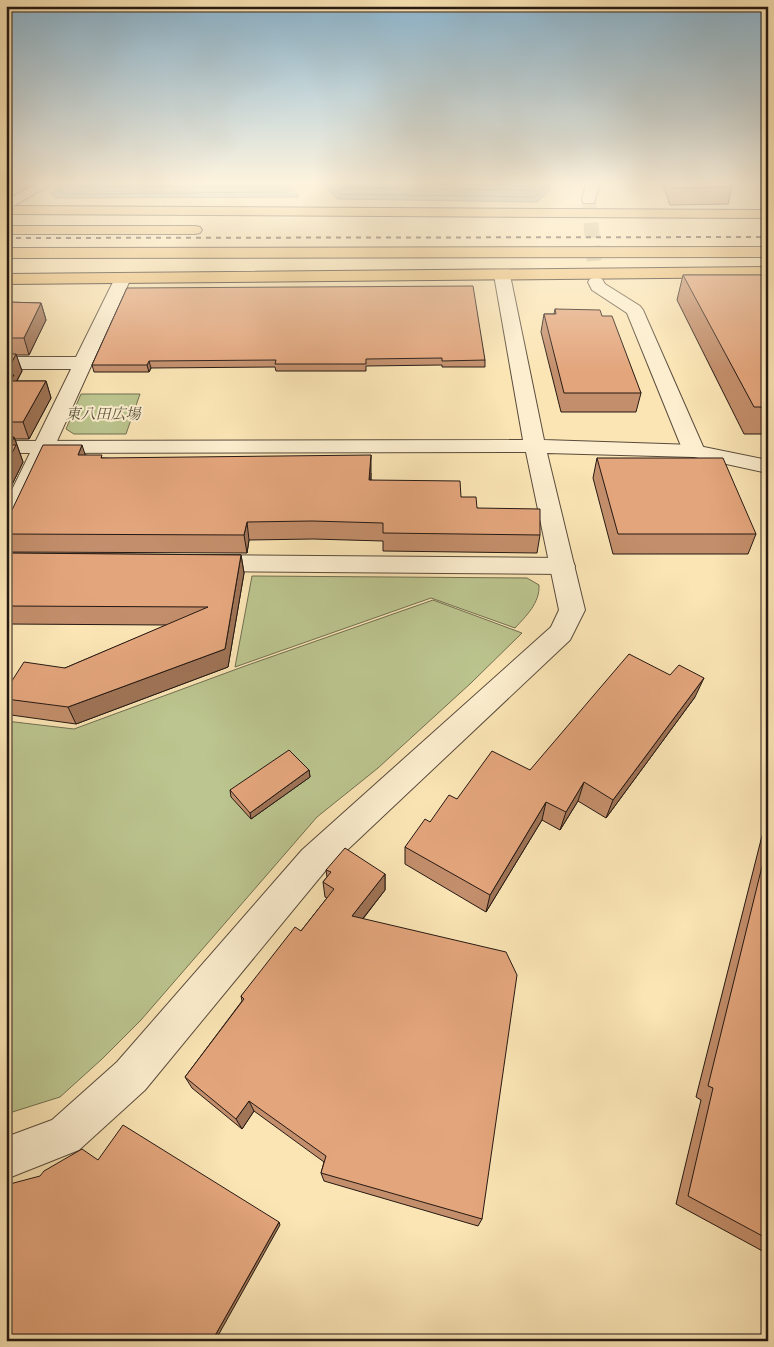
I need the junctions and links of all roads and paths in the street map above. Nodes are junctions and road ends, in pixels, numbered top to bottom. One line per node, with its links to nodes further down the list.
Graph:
1 (768, 252): 2 (main road)
2 (6, 253)
3 (768, 272): 4 (main road)
4 (502, 275): 6 (main road); 10 (street)
5 (6, 278): 6 (main road)
6 (123, 278): 9 (street)
7 (596, 282): 13 (street)
8 (6, 363): 9 (street)
9 (84, 363): 12 (street)
10 (536, 446): 12 (street); 13 (street); 17 (street)
11 (6, 447): 12 (street)
12 (45, 447): 15 (street)
13 (694, 451): 14 (street)
14 (768, 468)
15 (6, 527)
16 (185, 563): 17 (street)
17 (563, 566): 18 (street)
18 (6, 1158)

